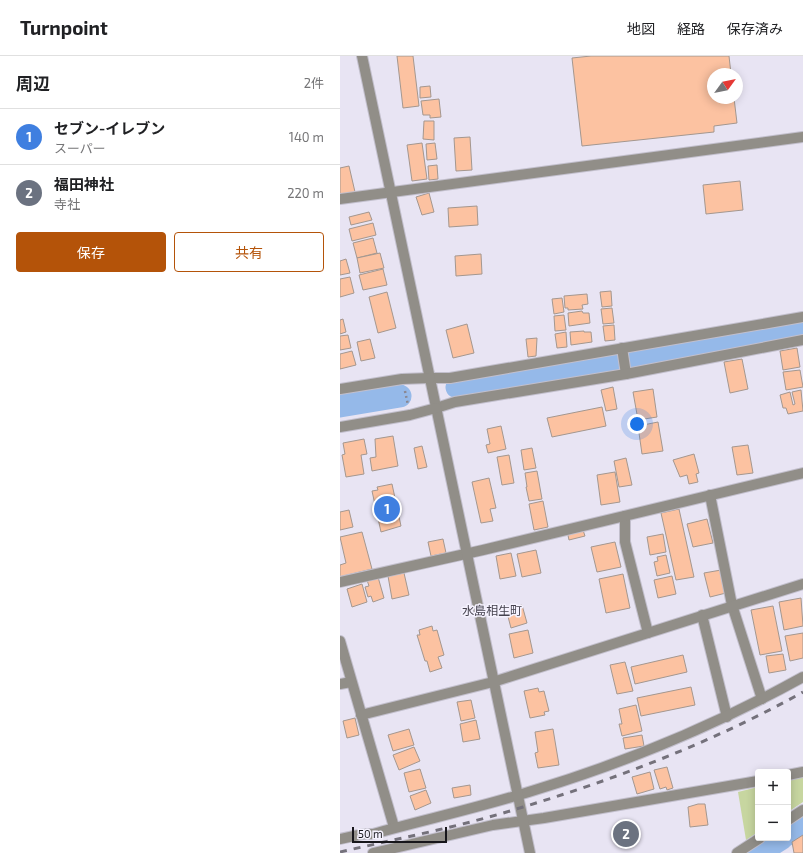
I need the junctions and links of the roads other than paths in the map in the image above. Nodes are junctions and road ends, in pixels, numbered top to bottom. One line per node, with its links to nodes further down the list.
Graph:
1 (362, 56): 3 (street)
2 (803, 137): 3 (street)
3 (391, 192): 4 (street); 9 (street)
4 (340, 199)
5 (803, 317): 7 (street)
6 (803, 340): 8 (street)
7 (623, 353): 8 (street); 9 (street)
8 (626, 372): 11 (street)
9 (430, 378): 10 (street); 11 (street)
10 (340, 389)
11 (436, 408): 12 (street); 16 (street)
12 (340, 427)
13 (803, 473): 14 (street)
14 (710, 495): 15 (street); 19 (street)
15 (625, 516): 16 (street); 21 (street)
16 (466, 553): 17 (street); 25 (street)
17 (340, 582)
18 (803, 584): 19 (street)
19 (732, 605): 20 (street); 27 (street)
20 (702, 615): 21 (street); 29 (street)
21 (648, 632): 25 (street)
22 (340, 641): 24 (street)
23 (803, 677): 27 (street)
24 (351, 682): 26 (street); 28 (street)
25 (493, 682): 28 (street); 33 (street)
26 (340, 684)
27 (762, 699): 29 (street)
28 (361, 715): 37 (street)
29 (727, 716): 33 (street)
30 (803, 772): 31 (street)
31 (791, 774)
32 (755, 782): 36 (street)
33 (518, 796): 36 (street); 37 (street)
34 (803, 810): 35 (street)
35 (791, 818)
36 (523, 821): 40 (street); 42 (street)
37 (394, 827): 38 (street)
38 (340, 839)
39 (755, 841): 43 (street)
40 (398, 850): 41 (street)
41 (373, 853)
42 (530, 853)
43 (737, 853)

